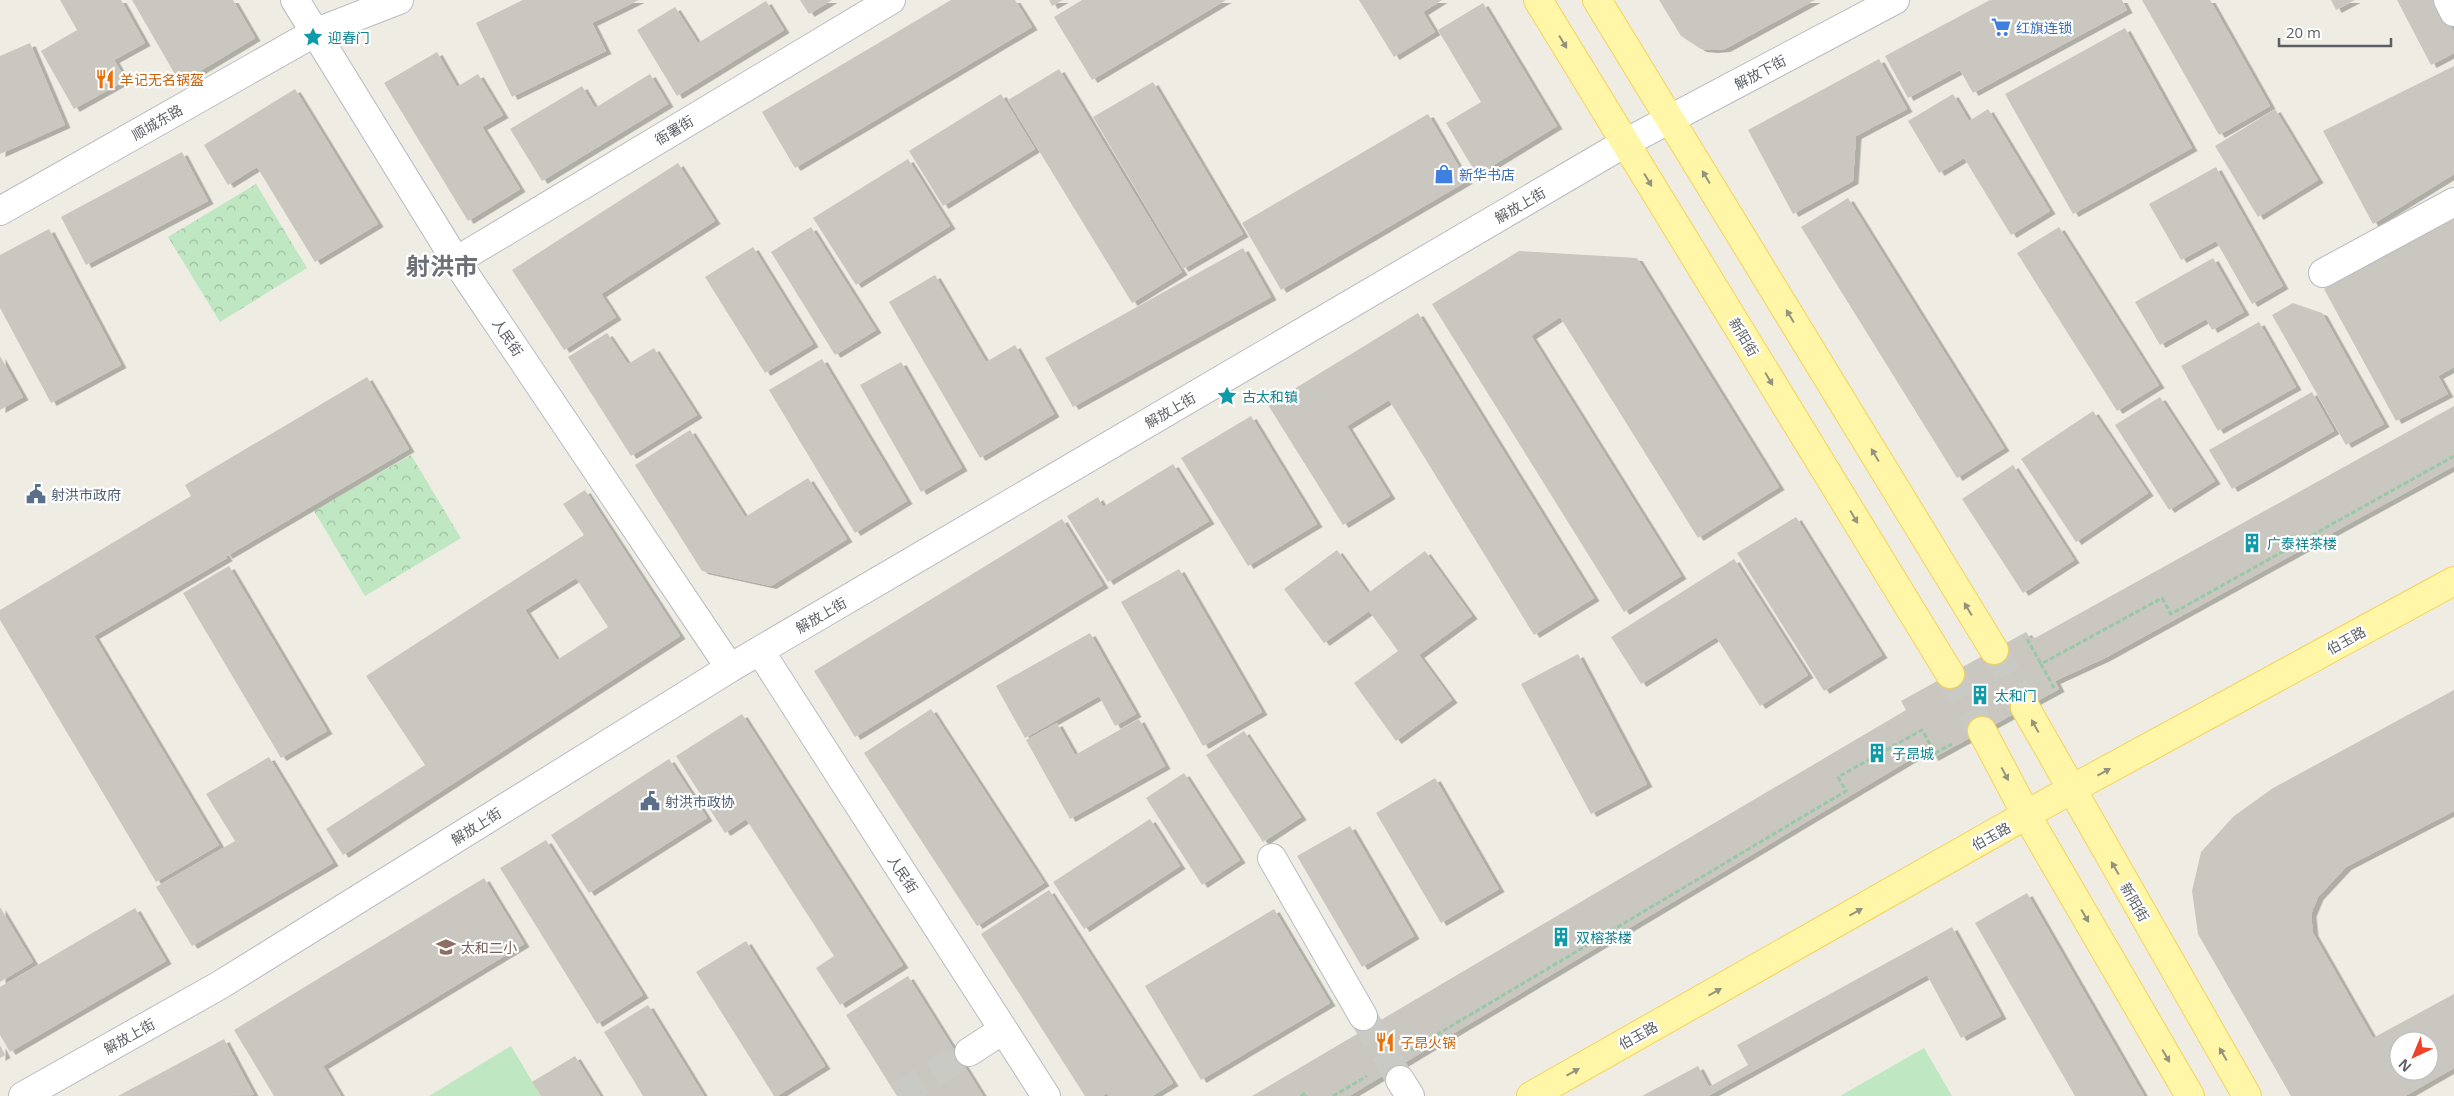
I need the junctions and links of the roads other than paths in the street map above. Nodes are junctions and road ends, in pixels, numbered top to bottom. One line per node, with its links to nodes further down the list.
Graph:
1 (295, 0): 9 (street, 人民街)
2 (399, 0): 9 (street, 顺城东路)
3 (891, 0): 14 (street, 衙署街)
4 (1538, 0): 11 (main road, 新阳街, one-way to 11)
5 (1597, 0): 10 (main road)
6 (1895, 0): 10 (street, 解放下街)
7 (2448, 0): 8 (street)
8 (2454, 12)
9 (314, 33): 13 (street, 顺城东路); 14 (street, 人民街)
10 (1671, 119): 11 (street, 解放下街); 17 (main road, one-way to 10)
11 (1625, 143): 18 (street, 解放上街); 20 (main road, 新阳街, one-way to 20)
12 (2454, 202): 15 (street)
13 (0, 211)
14 (456, 261): 19 (street, 人民街)
15 (2323, 273)
16 (2454, 581): 23 (main road, 伯玉路, one-way to 16)
17 (1994, 650)
18 (760, 651): 19 (street, 解放上街); 27 (street, 人民街)
19 (730, 668): 29 (street, 解放上街)
20 (1950, 674)
21 (2036, 700): 23 (main road, 新阳街, one-way to 21)
22 (1971, 735): 24 (main road, one-way to 24)
23 (2070, 790): 24 (main road, 伯玉路); 33 (main road, 新阳街, one-way to 23)
24 (2027, 816): 31 (main road, 伯玉路, one-way to 24); 32 (main road, one-way to 32)
25 (1272, 858): 26 (street)
26 (1363, 1016)
27 (1003, 1030): 28 (street); 30 (street, 人民街)
28 (969, 1052)
29 (23, 1096)
30 (1046, 1096)
31 (1531, 1096)
32 (2190, 1096)
33 (2247, 1096)

